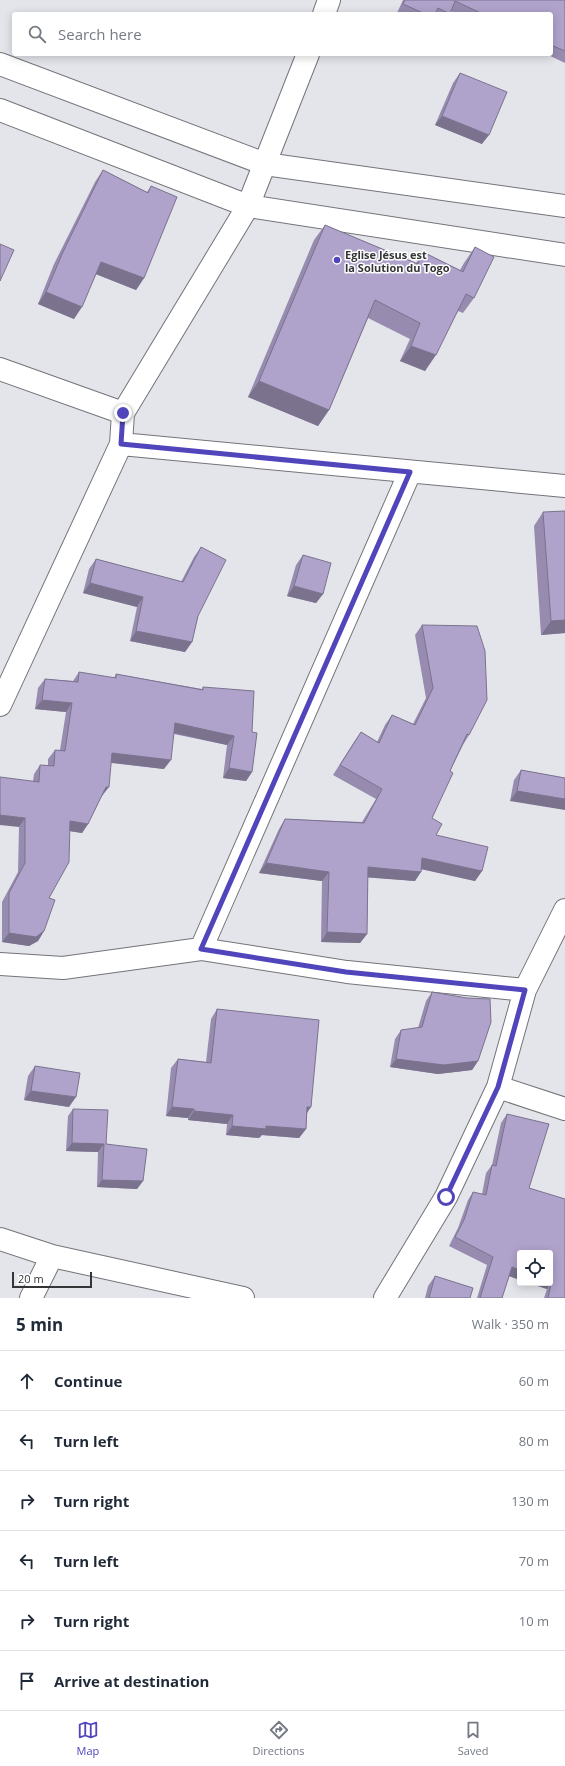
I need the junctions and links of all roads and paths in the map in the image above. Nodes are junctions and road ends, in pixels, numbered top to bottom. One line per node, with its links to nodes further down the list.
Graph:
1 (329, 0): 2 (street)
2 (325, 12)
3 (307, 56): 6 (street)
4 (0, 64): 6 (street)
5 (0, 110): 7 (street)
6 (266, 164): 7 (street); 8 (street)
7 (248, 206): 9 (street); 11 (street)
8 (565, 206)
9 (565, 255)
10 (0, 369): 11 (street)
11 (123, 413): 12 (street)
12 (121, 444): 13 (street); 15 (street)
13 (410, 472): 14 (street); 17 (street)
14 (565, 486)
15 (0, 705)
16 (565, 910): 19 (street)
17 (201, 949): 18 (street); 19 (street)
18 (0, 964)
19 (525, 990): 20 (street)
20 (498, 1087): 21 (street); 26 (street)
21 (565, 1109)
22 (0, 1240): 23 (street)
23 (52, 1256): 24 (street); 25 (street)
24 (31, 1298)
25 (243, 1298)
26 (385, 1298)

